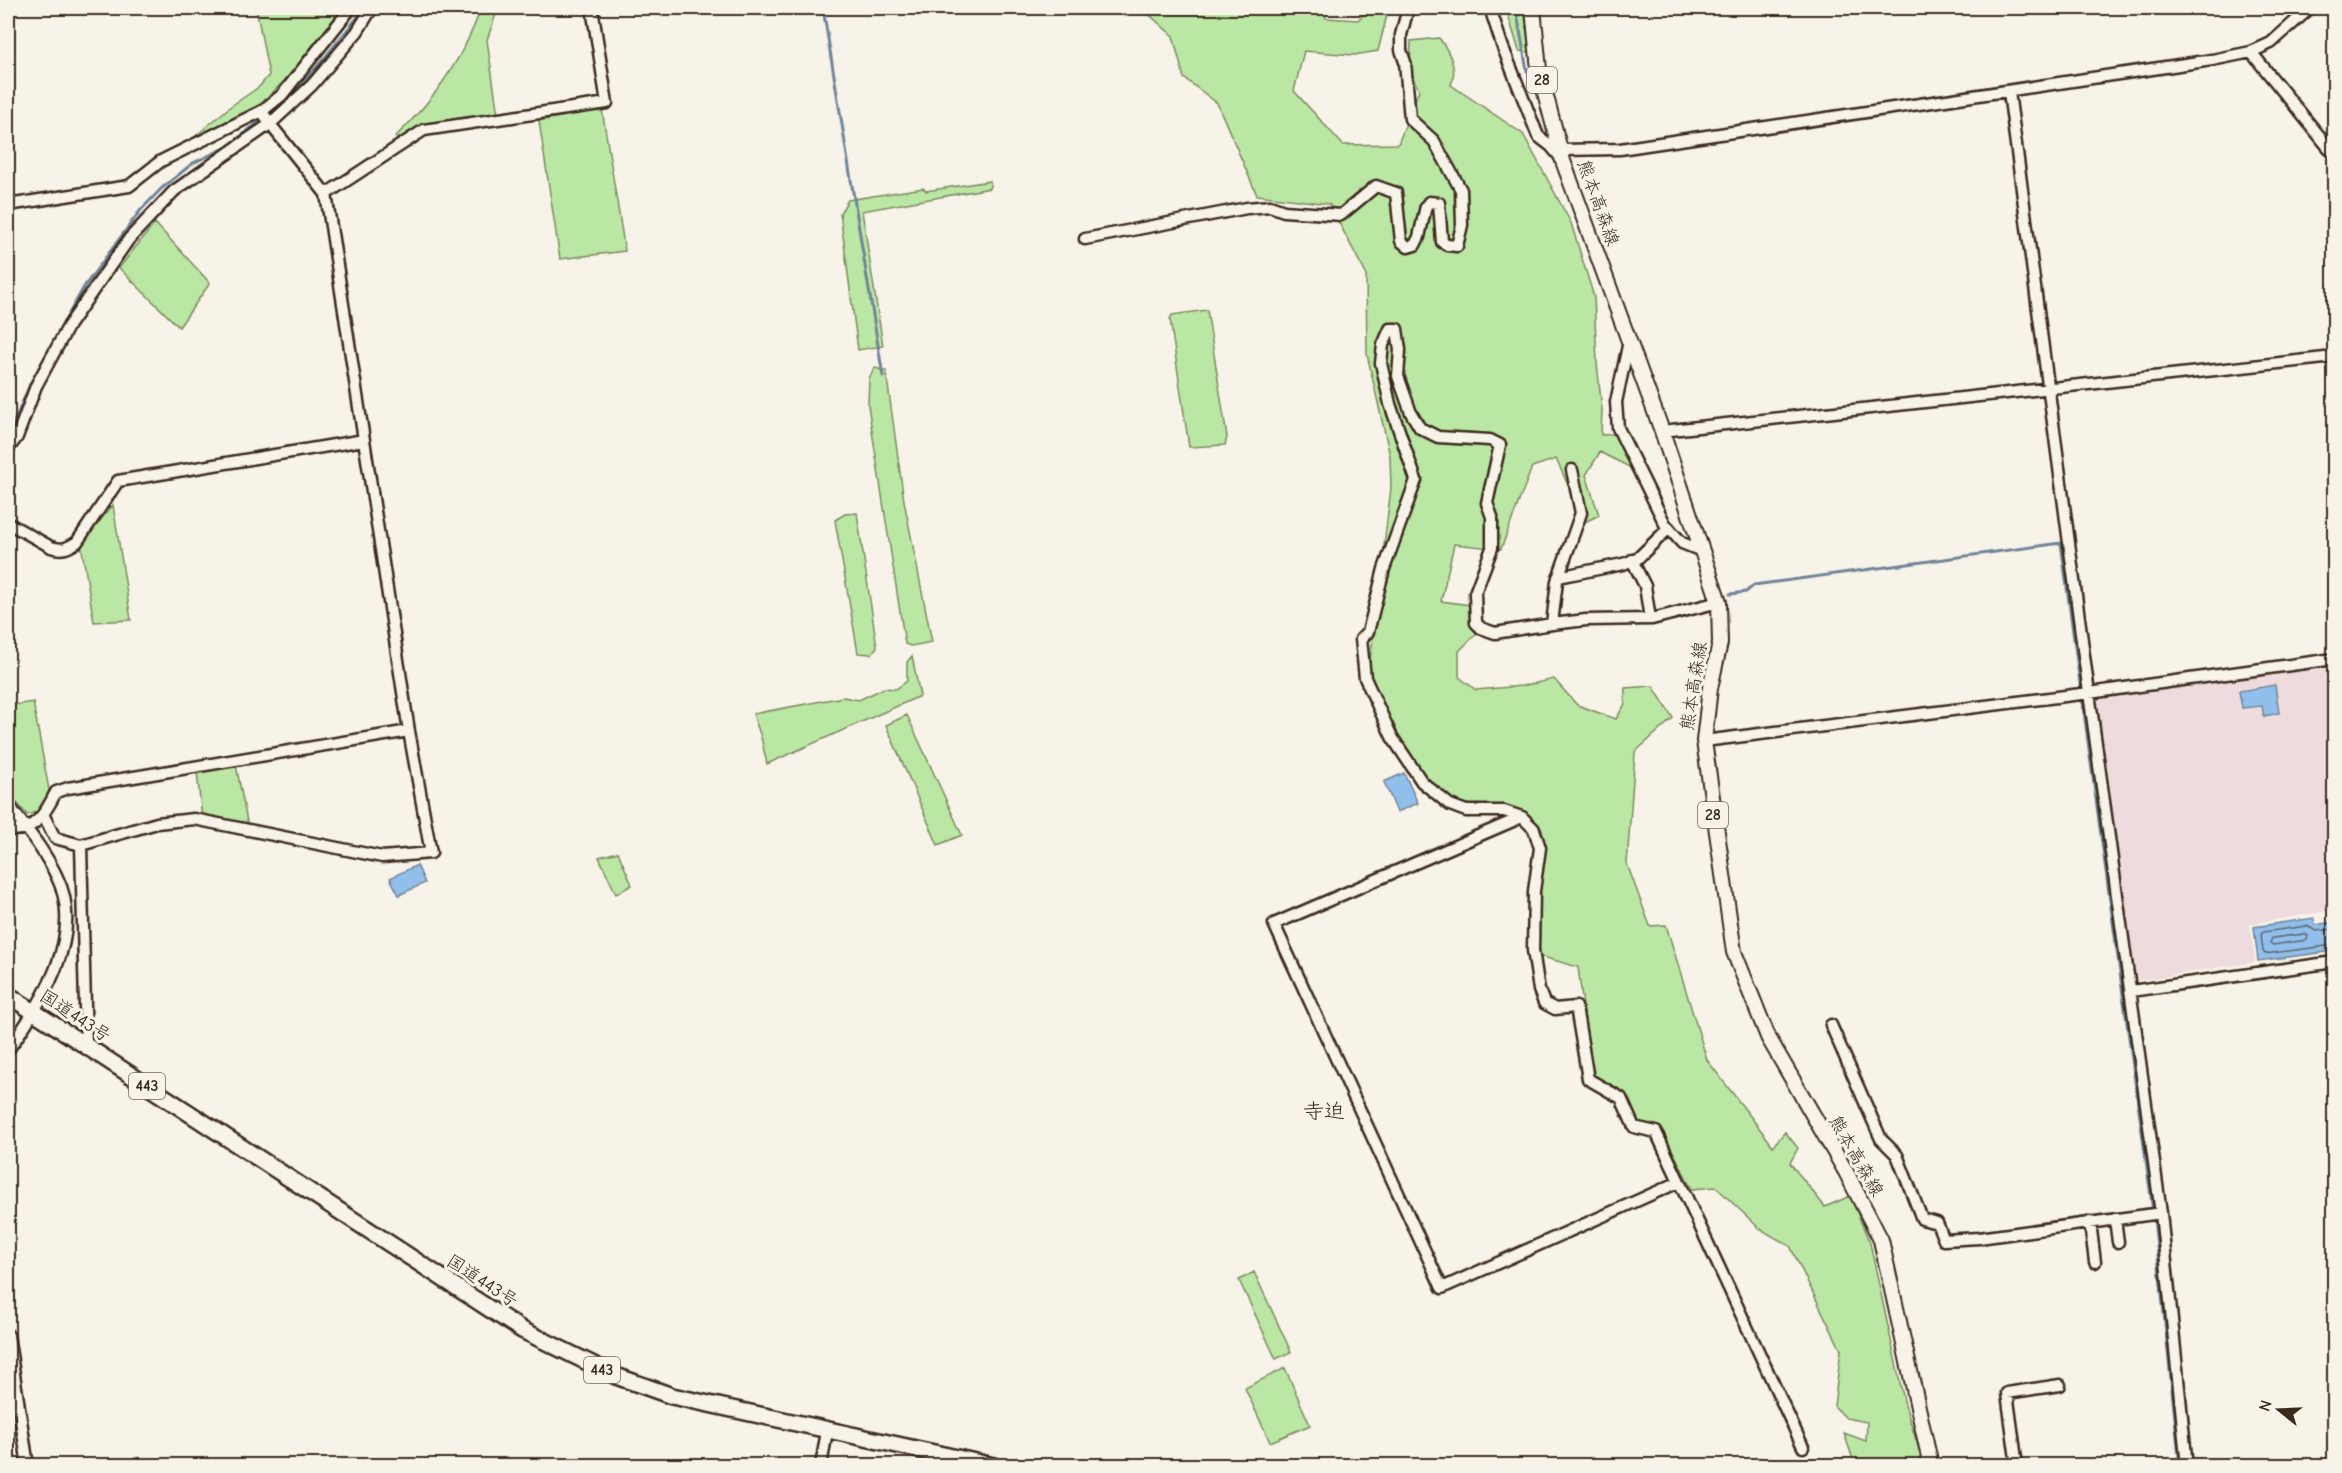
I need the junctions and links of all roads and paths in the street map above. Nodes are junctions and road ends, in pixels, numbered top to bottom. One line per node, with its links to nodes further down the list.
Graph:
1 (351, 8): 10 (street)
2 (372, 8): 11 (street)
3 (592, 8): 14 (street)
4 (1408, 8): 16 (street)
5 (1490, 8): 13 (street)
6 (1533, 8): 13 (main road, 熊本高森線 / 28)
7 (2310, 8): 8 (street)
8 (2250, 52): 9 (street); 12 (street)
9 (2009, 92): 13 (street); 19 (street)
10 (262, 111): 11 (street); 15 (street)
11 (270, 124): 14 (street); 22 (street)
12 (2334, 154)
13 (1562, 156): 17 (main road, 熊本高森線 / 28)
14 (327, 194): 21 (street)
15 (8, 205)
16 (1085, 239)
17 (1629, 341): 20 (main road, 熊本高森線 / 28); 25 (street)
18 (2334, 357): 19 (street)
19 (2048, 388): 20 (street); 33 (street)
20 (1662, 431): 26 (main road, 熊本高森線 / 28)
21 (364, 440): 24 (street); 34 (street)
22 (8, 449)
23 (1572, 470): 28 (street)
24 (8, 523)
25 (1669, 528): 26 (street); 27 (street)
26 (1702, 551): 29 (main road, 熊本高森線 / 28)
27 (1632, 560): 28 (street); 30 (street)
28 (1558, 577): 31 (street)
29 (1719, 602): 30 (street); 35 (main road, 熊本高森線 / 28)
30 (1650, 619): 31 (street)
31 (1552, 624): 38 (street)
32 (2334, 658): 33 (street)
33 (2089, 693): 35 (street); 43 (street)
34 (409, 731): 37 (street); 41 (street)
35 (1704, 741): 63 (main road, 熊本高森線 / 28)
36 (8, 804): 39 (street)
37 (44, 816): 39 (street); 41 (street)
38 (1522, 817): 49 (street); 49 (street)
39 (26, 827): 40 (street); 45 (street)
40 (8, 829)
41 (81, 845): 47 (street)
42 (2334, 962): 43 (street)
43 (2131, 991): 50 (street)
44 (8, 995): 45 (highway, 国道443号 / 443)
45 (35, 1013): 47 (highway, 国道443号 / 443); 48 (street)
46 (1831, 1025): 52 (street)
47 (86, 1046): 58 (highway, 国道443号 / 443)
48 (8, 1050)
49 (1679, 1182): 59 (street)
50 (2161, 1213): 51 (street); 65 (street)
51 (2115, 1219): 52 (street); 53 (street)
52 (2090, 1222): 54 (street)
53 (2118, 1242)
54 (2095, 1262)
55 (8, 1335): 57 (street)
56 (2060, 1385): 64 (street)
57 (12, 1391): 60 (street)
58 (827, 1431): 61 (street); 62 (highway, 国道443号 / 443)
59 (1803, 1447)
60 (28, 1466)
61 (821, 1466)
62 (994, 1466)
63 (1931, 1466)
64 (2017, 1466)
65 (2187, 1466)

